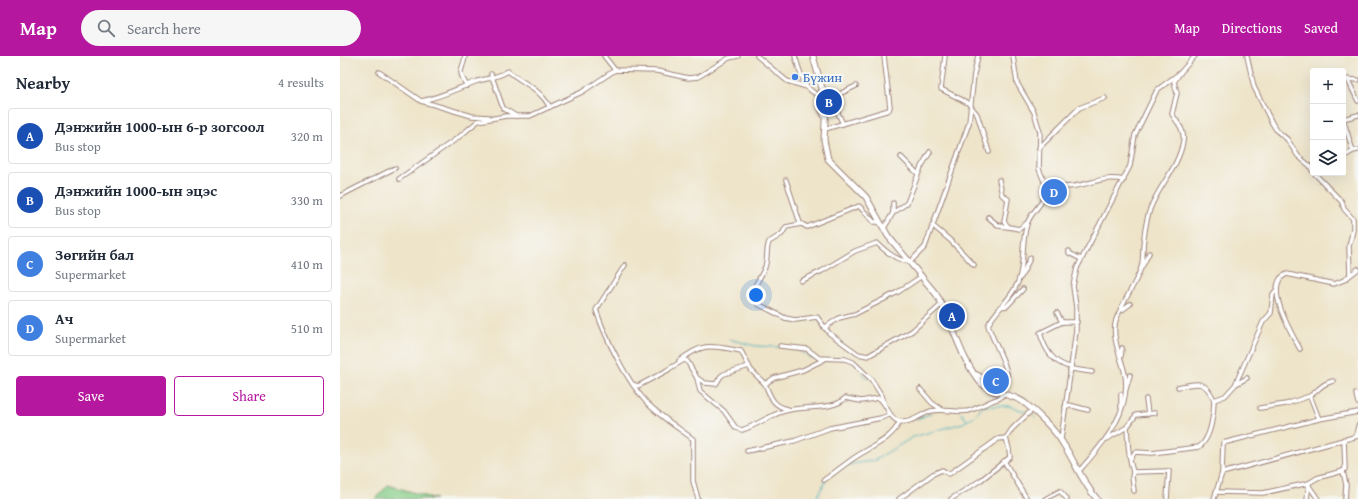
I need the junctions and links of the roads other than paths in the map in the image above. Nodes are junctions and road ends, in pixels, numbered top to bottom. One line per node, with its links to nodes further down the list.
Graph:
1 (466, 56): 21 (street)
2 (604, 56): 15 (street)
3 (722, 56): 14 (street)
4 (738, 56): 14 (street)
5 (756, 56): 23 (street)
6 (795, 56): 23 (street)
7 (813, 56): 24 (main road)
8 (884, 56): 37 (street)
9 (945, 56): 30 (street)
10 (978, 56): 30 (street)
11 (1013, 56): 40 (street)
12 (1195, 56): 17 (street)
13 (1247, 56): 48 (street)
14 (724, 61): 15 (street)
15 (615, 70): 31 (street)
16 (379, 72): 28 (street)
17 (1180, 73): 54 (street); 74 (street)
18 (491, 76): 21 (street); 31 (street); 33 (street)
19 (1348, 80): 20 (street); 29 (street)
20 (1358, 80)
21 (467, 86): 28 (street)
22 (856, 86): 26 (street)
23 (807, 87): 25 (street)
24 (823, 89): 25 (main road); 26 (street); 34 (main road)
25 (819, 95): 34 (main road)
26 (831, 98): 37 (street)
27 (1105, 98): 40 (street)
28 (421, 101): 35 (street)
29 (1358, 101)
30 (971, 106): 44 (street); 63 (street)
31 (550, 107): 33 (street)
32 (1358, 115): 36 (street)
33 (517, 116): 35 (street)
34 (825, 116): 38 (main road)
35 (492, 118): 51 (street)
36 (1346, 118)
37 (843, 124): 38 (street)
38 (825, 129): 60 (main road)
39 (1346, 129): 42 (street)
40 (1039, 149): 55 (street)
41 (1358, 150): 42 (street)
42 (1353, 151): 45 (street)
43 (930, 152): 49 (street)
44 (989, 152)
45 (1346, 155)
46 (902, 157): 49 (street)
47 (395, 168): 56 (street)
48 (1310, 168)
49 (918, 174): 58 (street)
50 (1318, 176): 75 (street)
51 (399, 179)
52 (786, 180): 62 (street)
53 (999, 180): 65 (street)
54 (1124, 180): 55 (street); 69 (street)
55 (1046, 186): 61 (street)
56 (340, 196)
57 (893, 203): 58 (street)
58 (894, 213): 64 (street)
59 (988, 217): 65 (street)
60 (880, 222): 62 (street); 64 (main road)
61 (1028, 223): 65 (street); 78 (street)
62 (801, 224): 81 (street)
63 (932, 226): 70 (street); 72 (street)
64 (884, 228): 70 (main road)
65 (1009, 228)
66 (1069, 251): 69 (street)
67 (1149, 253): 74 (street)
68 (1030, 258): 78 (street)
69 (1081, 259): 89 (street)
70 (910, 262): 76 (main road); 77 (street)
71 (625, 265): 104 (street)
72 (974, 265)
73 (1358, 268): 75 (street)
74 (1140, 270): 87 (street)
75 (1350, 275): 80 (street)
76 (922, 276): 83 (main road); 90 (street)
77 (801, 281)
78 (1018, 282): 85 (street)
79 (1023, 288): 85 (street)
80 (1277, 289): 93 (street); 107 (street)
81 (750, 297)
82 (758, 304): 90 (street)
83 (942, 304): 90 (street); 101 (main road)
84 (1130, 304): 87 (street)
85 (999, 308): 101 (street)
86 (1057, 313): 88 (street)
87 (1120, 313): 95 (street)
88 (1062, 322): 89 (street); 97 (street)
89 (1077, 322): 97 (street)
90 (824, 328)
91 (780, 346): 94 (street)
92 (1122, 348): 95 (street)
93 (1300, 349)
94 (826, 358): 106 (street); 116 (street)
95 (1120, 359): 110 (street)
96 (749, 366): 98 (street); 102 (street); 106 (street)
97 (1070, 369): 99 (street); 118 (street)
98 (667, 370): 102 (street); 104 (street)
99 (1092, 372)
100 (1130, 375): 110 (street)
101 (976, 376): 112 (main road)
102 (696, 378): 121 (street)
103 (1246, 378): 107 (street)
104 (629, 380): 148 (street)
105 (1333, 381): 113 (street)
106 (765, 384): 121 (street)
107 (1235, 385): 115 (street)
108 (1178, 387): 115 (street)
109 (920, 389): 120 (street)
110 (1123, 394): 136 (street)
111 (1356, 394): 117 (street)
112 (1002, 395): 120 (street); 122 (main road)
113 (1310, 396): 119 (street); 128 (street)
114 (1146, 399): 126 (street)
115 (1214, 400): 138 (street)
116 (884, 403): 121 (street); 127 (street)
117 (1358, 403)
118 (1064, 407): 123 (street); 135 (street)
119 (1260, 408)
120 (941, 409): 129 (street)
121 (789, 410)
122 (1032, 410): 133 (street); 135 (main road)
123 (1088, 410)
124 (1358, 412): 128 (street)
125 (1156, 413): 126 (street)
126 (1148, 414): 131 (street)
127 (889, 415): 129 (street); 137 (street)
128 (1319, 419): 143 (street)
129 (900, 421): 144 (street)
130 (1358, 426): 132 (street)
131 (1127, 427): 136 (street); 138 (street)
132 (1357, 436): 134 (street)
133 (1006, 438): 139 (street); 149 (street)
134 (1344, 439): 141 (street); 143 (street)
135 (1061, 440): 140 (main road)
136 (1106, 440): 140 (street)
137 (748, 451)
138 (1131, 458): 142 (street)
139 (1004, 461): 150 (street); 151 (street)
140 (1079, 470): 154 (main road)
141 (1343, 471): 145 (street); 159 (street)
142 (1134, 472): 146 (street); 155 (street)
143 (1222, 473): 147 (street)
144 (824, 480)
145 (1309, 485): 147 (street); 157 (street); 158 (street)
146 (1134, 491)
147 (1216, 492): 156 (street)
148 (698, 499)
149 (899, 499)
150 (951, 499)
151 (1027, 499)
152 (1045, 499): 153 (street)
153 (1067, 499)
154 (1097, 499)
155 (1167, 499)
156 (1214, 499)
157 (1307, 499)
158 (1318, 499)
159 (1345, 499)

